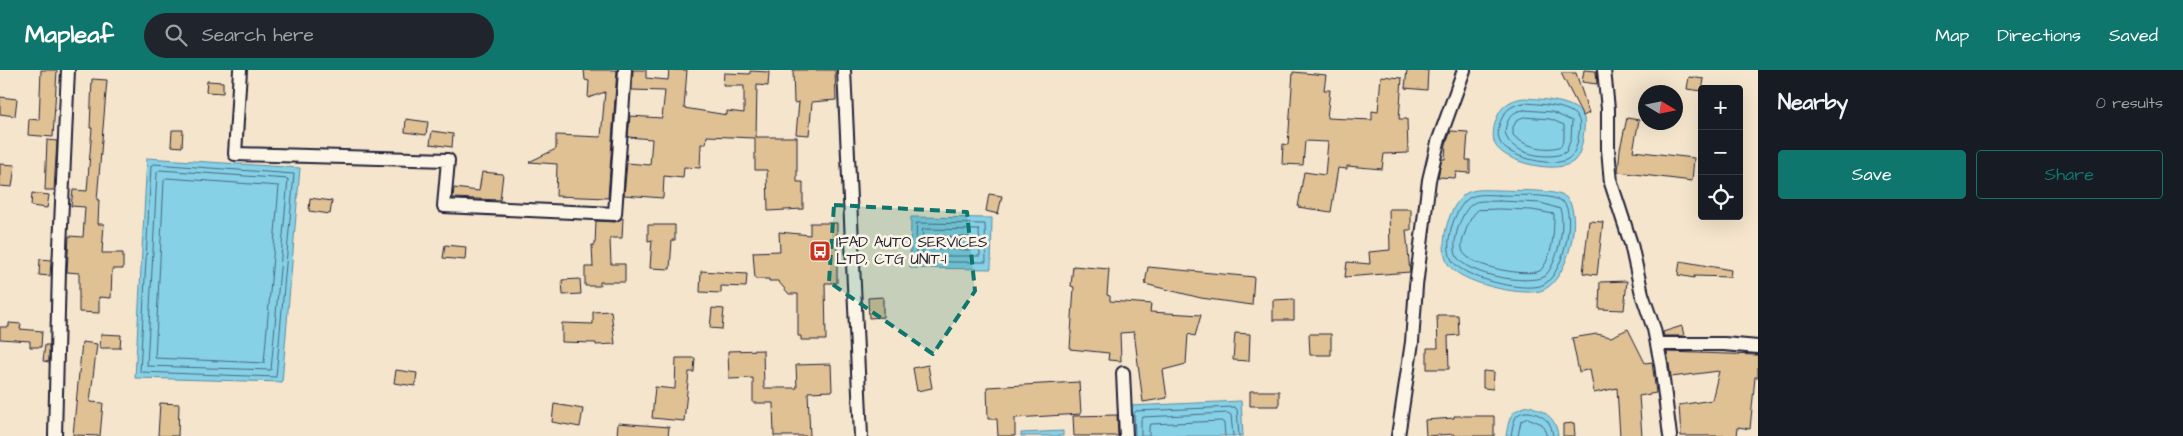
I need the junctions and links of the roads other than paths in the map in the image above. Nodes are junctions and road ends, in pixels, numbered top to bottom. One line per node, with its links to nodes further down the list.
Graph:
1 (68, 70): 10 (street)
2 (240, 70): 3 (street)
3 (625, 70)
4 (844, 70): 11 (street)
5 (1464, 70): 13 (street)
6 (1604, 70): 7 (street)
7 (1656, 344): 8 (street); 14 (street)
8 (1758, 347)
9 (1123, 373): 12 (street)
10 (55, 436)
11 (861, 436)
12 (1126, 436)
13 (1398, 436)
14 (1670, 436)

